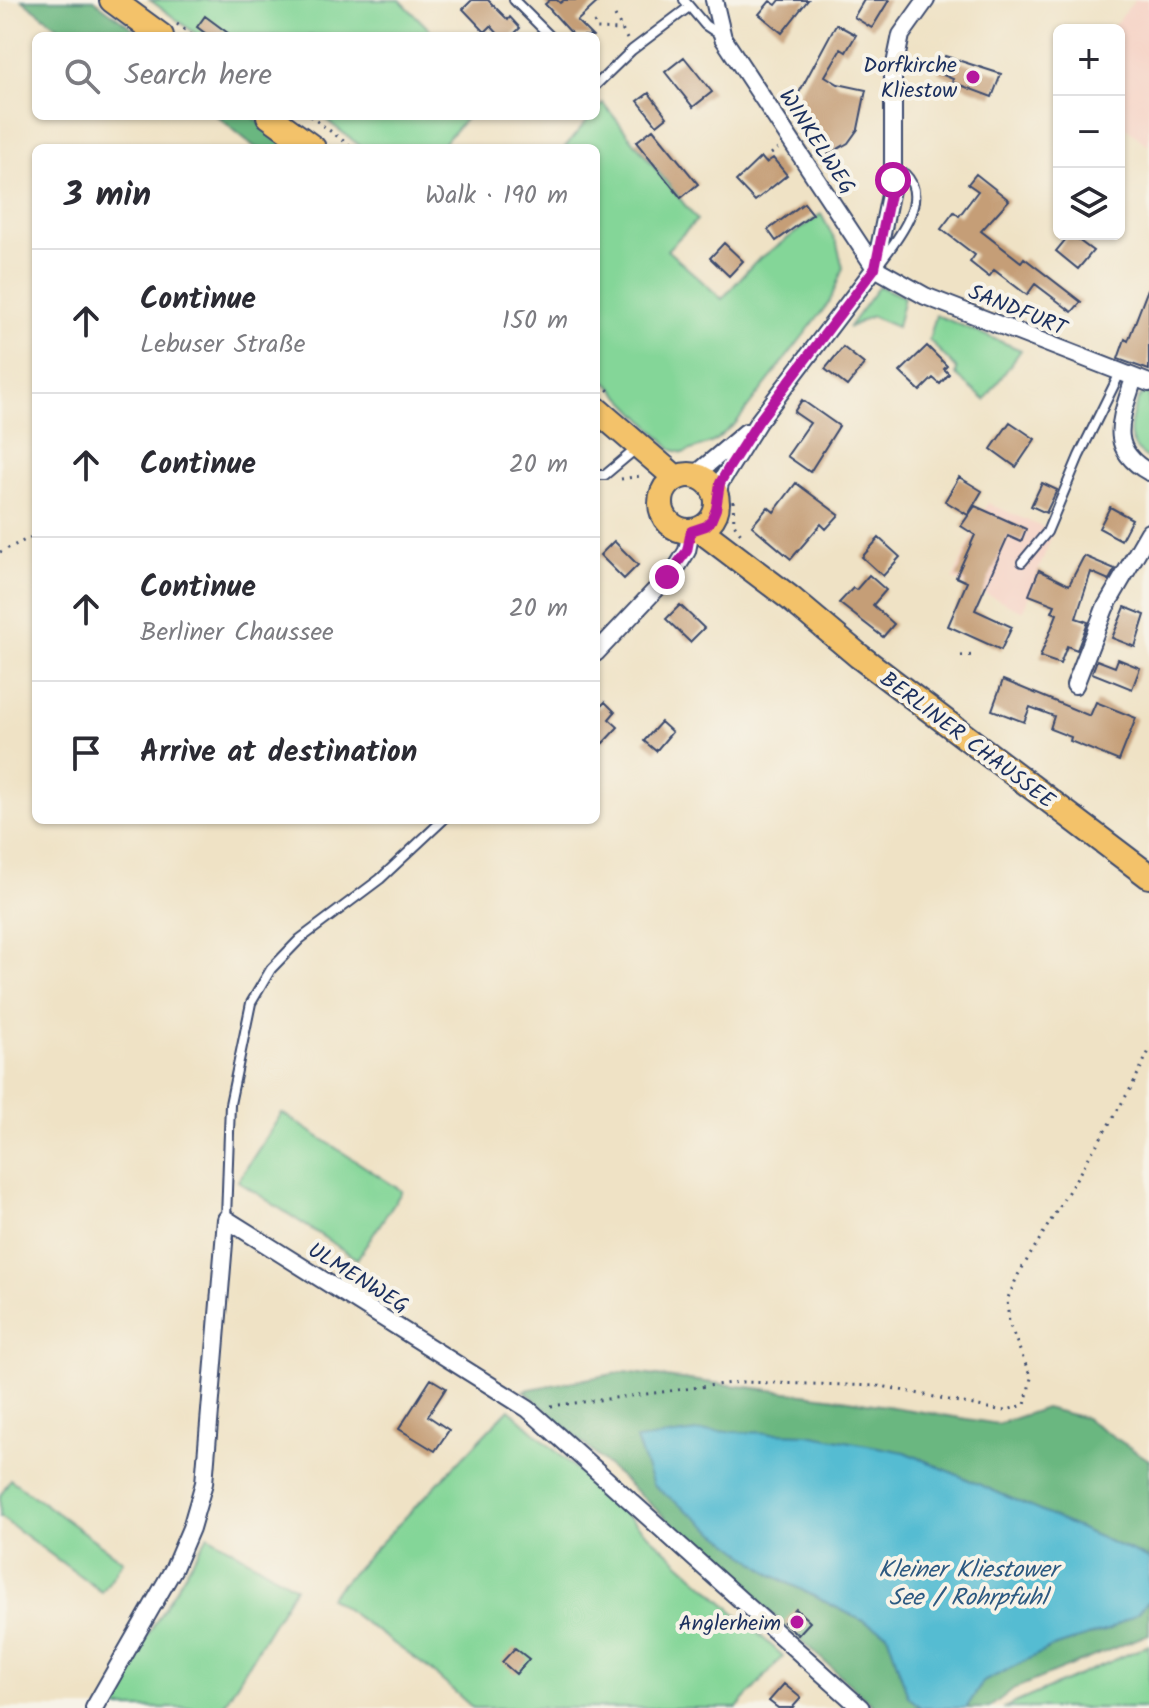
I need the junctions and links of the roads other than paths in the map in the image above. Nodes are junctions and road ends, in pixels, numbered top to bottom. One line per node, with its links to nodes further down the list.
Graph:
1 (112, 0): 6 (main road)
2 (514, 0): 7 (lane)
3 (714, 0): 8 (street, WINKELWEG)
4 (926, 0): 12 (street)
5 (686, 4): 8 (lane, WINKELWEG); 9 (lane)
6 (156, 32)
7 (546, 32)
8 (723, 38): 13 (street, WINKELWEG)
9 (600, 81)
10 (274, 120): 11 (main road)
11 (308, 144)
12 (893, 180): 13 (street); 13 (lane)
13 (875, 268): 14 (street, SANDFURT); 17 (street)
14 (1134, 378): 19 (street); 24 (lane)
15 (600, 415): 21 (main road)
16 (600, 416): 18 (main road)
17 (758, 422): 21 (street); 22 (street)
18 (630, 454): 20 (lane); 21 (main road)
19 (1149, 472)
20 (600, 475)
21 (678, 483): 22 (main road); 22 (main road)
22 (711, 514): 25 (street); 28 (main road, BERLINER CHAUSSEE)
23 (1149, 532): 26 (street)
24 (1022, 562)
25 (600, 649)
26 (1075, 685)
27 (439, 824): 29 (lane)
28 (1149, 876)
29 (226, 1219): 30 (street); 31 (street, ULMENWEG)
30 (94, 1708)
31 (861, 1708)

